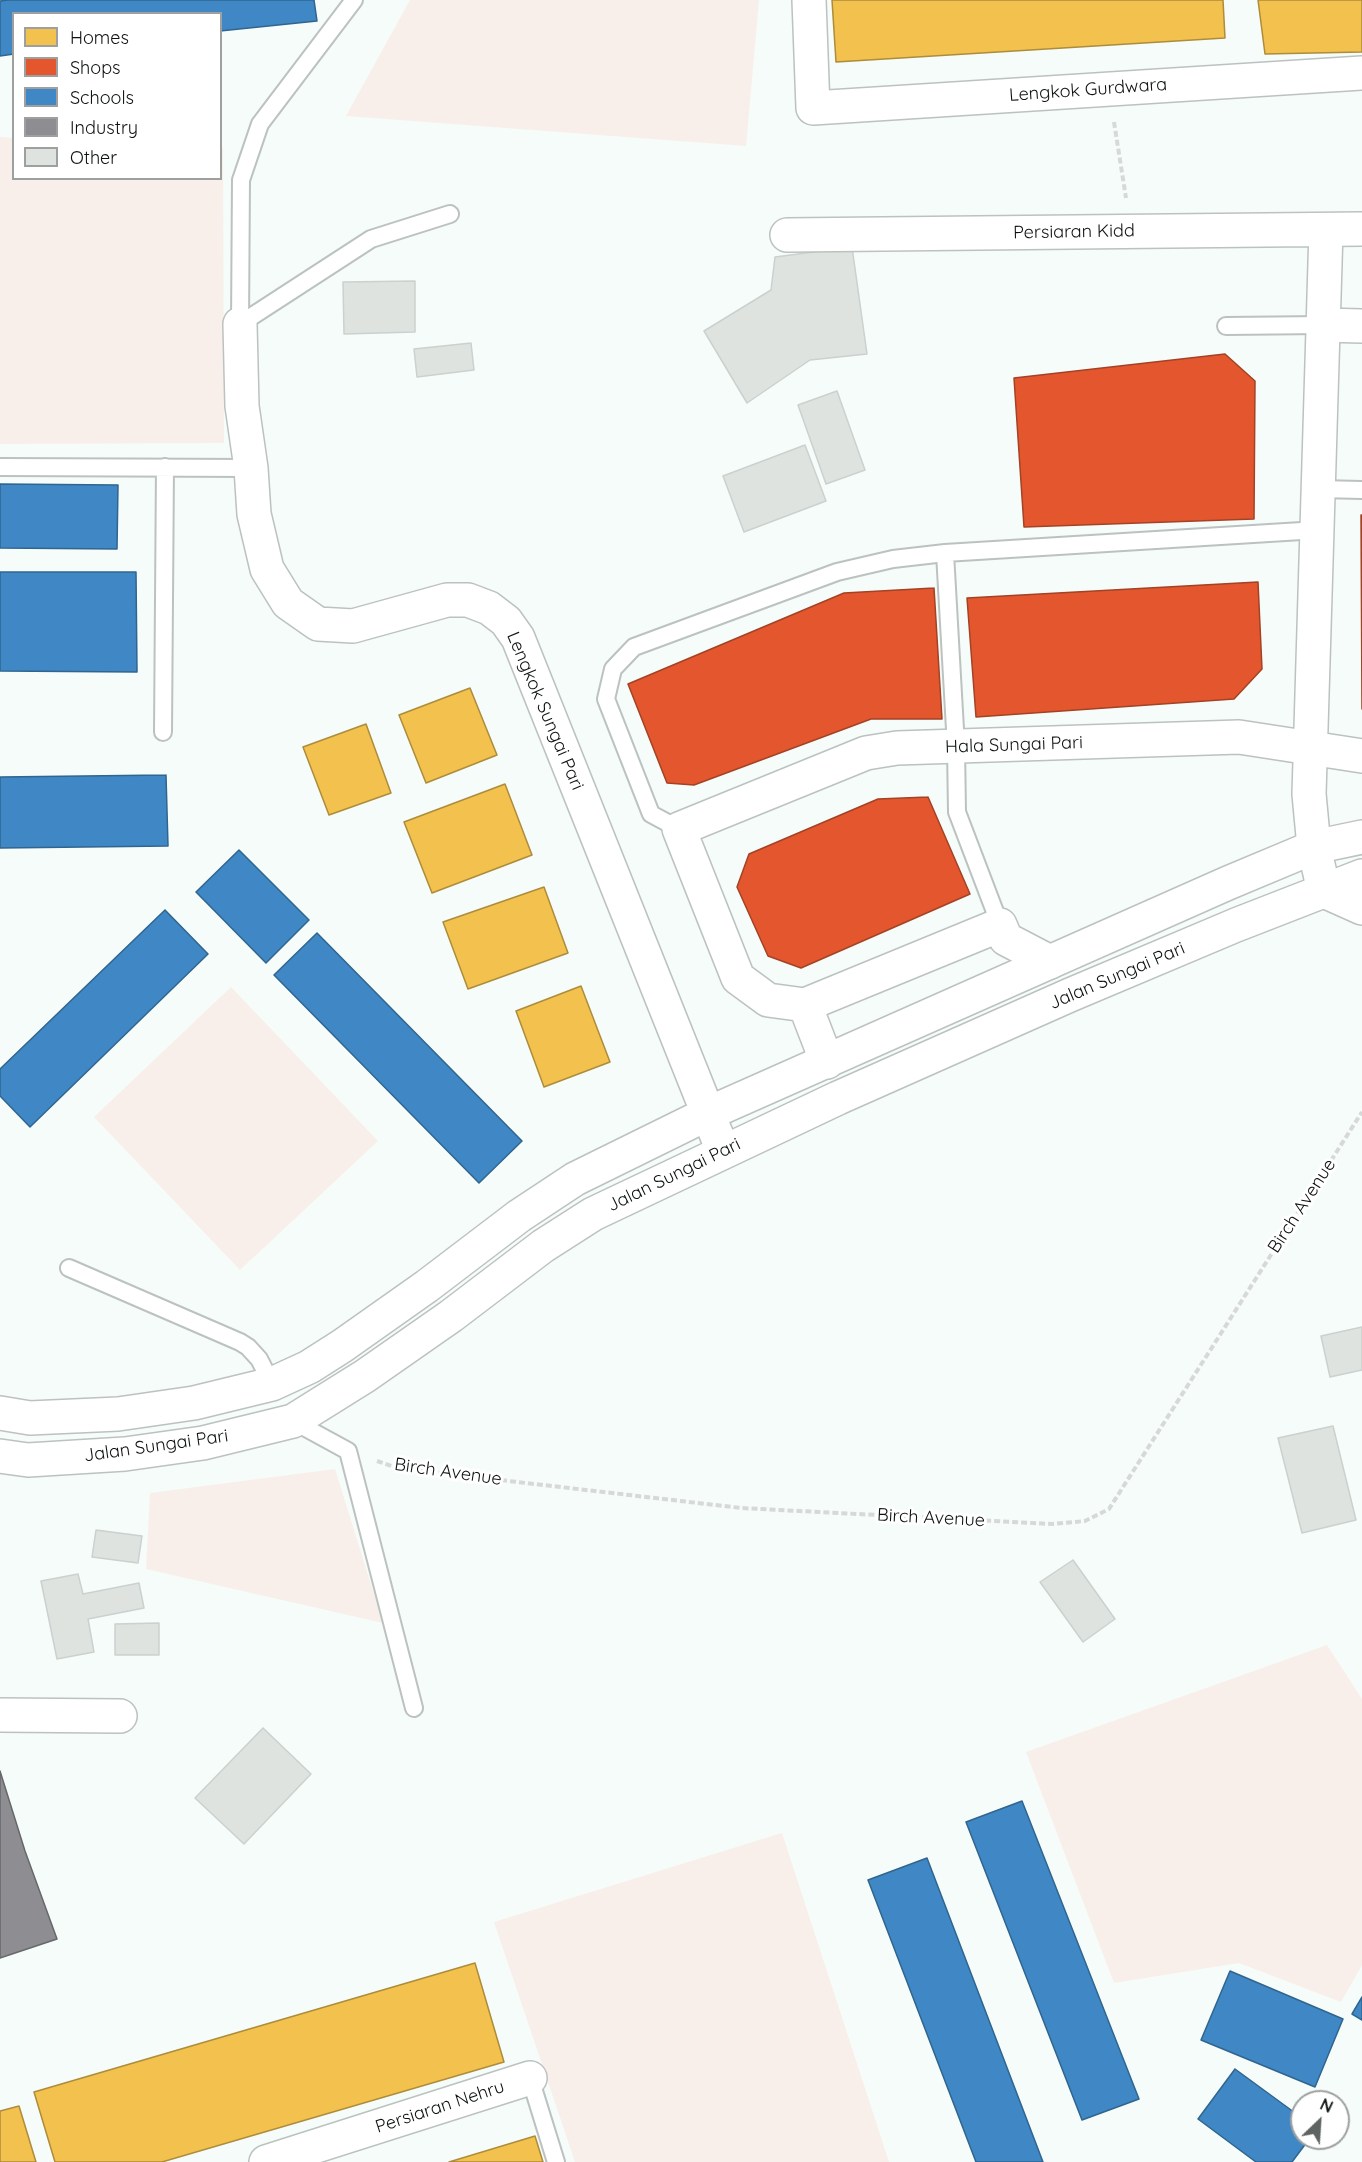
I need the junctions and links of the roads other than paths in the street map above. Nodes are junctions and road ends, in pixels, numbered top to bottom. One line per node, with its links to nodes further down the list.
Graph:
1 (354, 0): 8 (lane)
2 (809, 0): 3 (street, Lengkok Gurdwara)
3 (1362, 73)
4 (450, 214): 8 (lane)
5 (1362, 229): 6 (street, Persiaran Kidd)
6 (1326, 230): 7 (street, Persiaran Kidd); 9 (street)
7 (787, 235)
8 (240, 324): 14 (street, Lengkok Sungai Pari)
9 (1323, 325): 10 (lane); 11 (street); 15 (street)
10 (1226, 326)
11 (1362, 326)
12 (0, 467): 13 (lane)
13 (165, 467): 14 (lane); 19 (lane)
14 (250, 468): 33 (street, Lengkok Sungai Pari)
15 (1319, 489): 16 (lane); 17 (street)
16 (1362, 490)
17 (1318, 530): 18 (lane); 21 (street)
18 (945, 553): 20 (lane); 23 (lane)
19 (163, 732)
20 (956, 747): 21 (street, Hala Sungai Pari); 23 (street, Hala Sungai Pari); 29 (lane)
21 (1310, 748): 22 (street, Hala Sungai Pari); 25 (street)
22 (1362, 756)
23 (679, 829): 31 (street)
24 (1362, 837): 25 (street, Jalan Sungai Pari)
25 (1314, 848): 27 (street); 30 (street, Jalan Sungai Pari)
26 (1362, 876): 27 (street, Jalan Sungai Pari)
27 (1324, 891): 28 (street); 34 (street, Jalan Sungai Pari)
28 (1362, 908)
29 (1000, 925): 30 (street); 31 (street)
30 (1050, 962): 32 (street, Jalan Sungai Pari)
31 (805, 1005): 32 (street)
32 (826, 1062): 33 (street, Jalan Sungai Pari)
33 (707, 1114): 34 (street, Lengkok Sungai Pari); 35 (street, Jalan Sungai Pari)
34 (723, 1151): 37 (street, Jalan Sungai Pari)
35 (457, 1263): 37 (street); 38 (street, Jalan Sungai Pari)
36 (69, 1268): 38 (lane)
37 (478, 1295): 40 (street, Jalan Sungai Pari)
38 (272, 1384): 39 (street, Jalan Sungai Pari)
39 (0, 1413)
40 (293, 1421): 41 (street, Jalan Sungai Pari); 42 (lane)
41 (0, 1456)
42 (414, 1708)
43 (0, 1715): 44 (street)
44 (120, 1716)
45 (530, 2078): 46 (street, Persiaran Nehru); 47 (lane, Persiaran Nehru)
46 (266, 2162)
47 (556, 2162)

